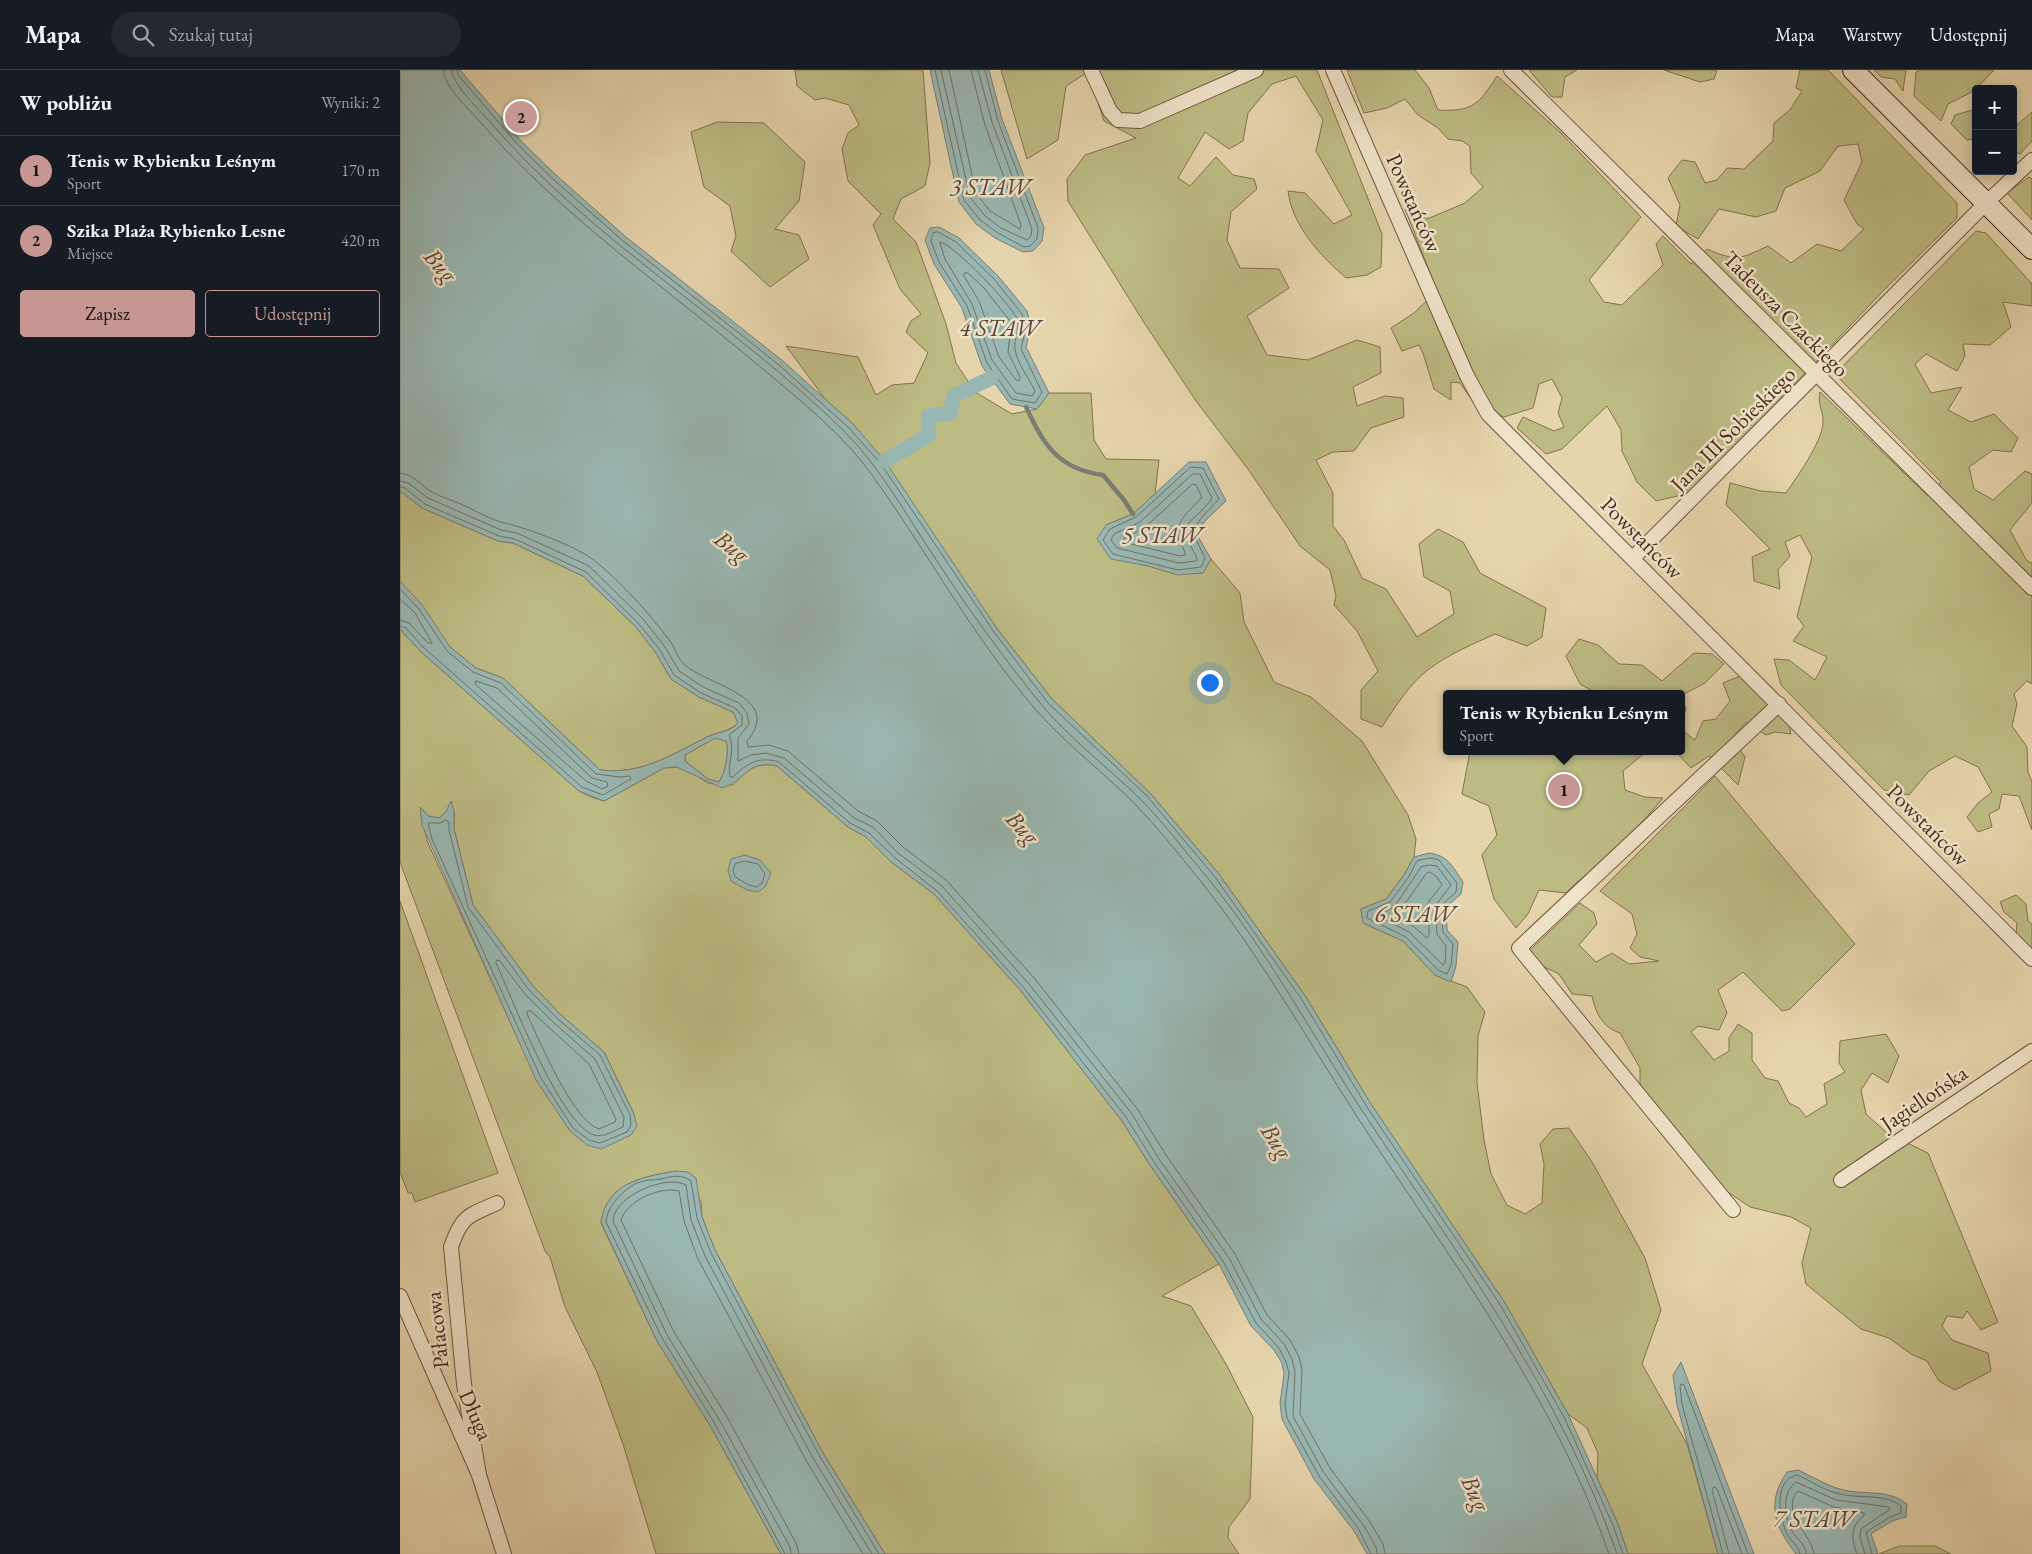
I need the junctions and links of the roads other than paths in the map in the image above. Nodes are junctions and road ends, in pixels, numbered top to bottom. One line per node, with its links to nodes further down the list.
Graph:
1 (1091, 70): 2 (street)
2 (1256, 70)
3 (1333, 70): 10 (street, Powstańców)
4 (1511, 70): 9 (street, Tadeusza Czackiego)
5 (1853, 70): 7 (street)
6 (2032, 160): 7 (street, Jana III Sobieskiego)
7 (1986, 203): 8 (street); 9 (street, Jana III Sobieskiego)
8 (2032, 249)
9 (1817, 375): 10 (street, Jana III Sobieskiego); 11 (street, Tadeusza Czackiego)
10 (1633, 558): 12 (street, Powstańców)
11 (2032, 588)
12 (1779, 704): 13 (street, Powstańców); 17 (street)
13 (2032, 960)
14 (2032, 1051): 15 (street, Jagiellońska)
15 (1841, 1180)
16 (497, 1203): 19 (street, Pałacowa)
17 (1733, 1210)
18 (400, 1296): 19 (street, Długa)
19 (479, 1475): 20 (street, Długa)
20 (504, 1554)

